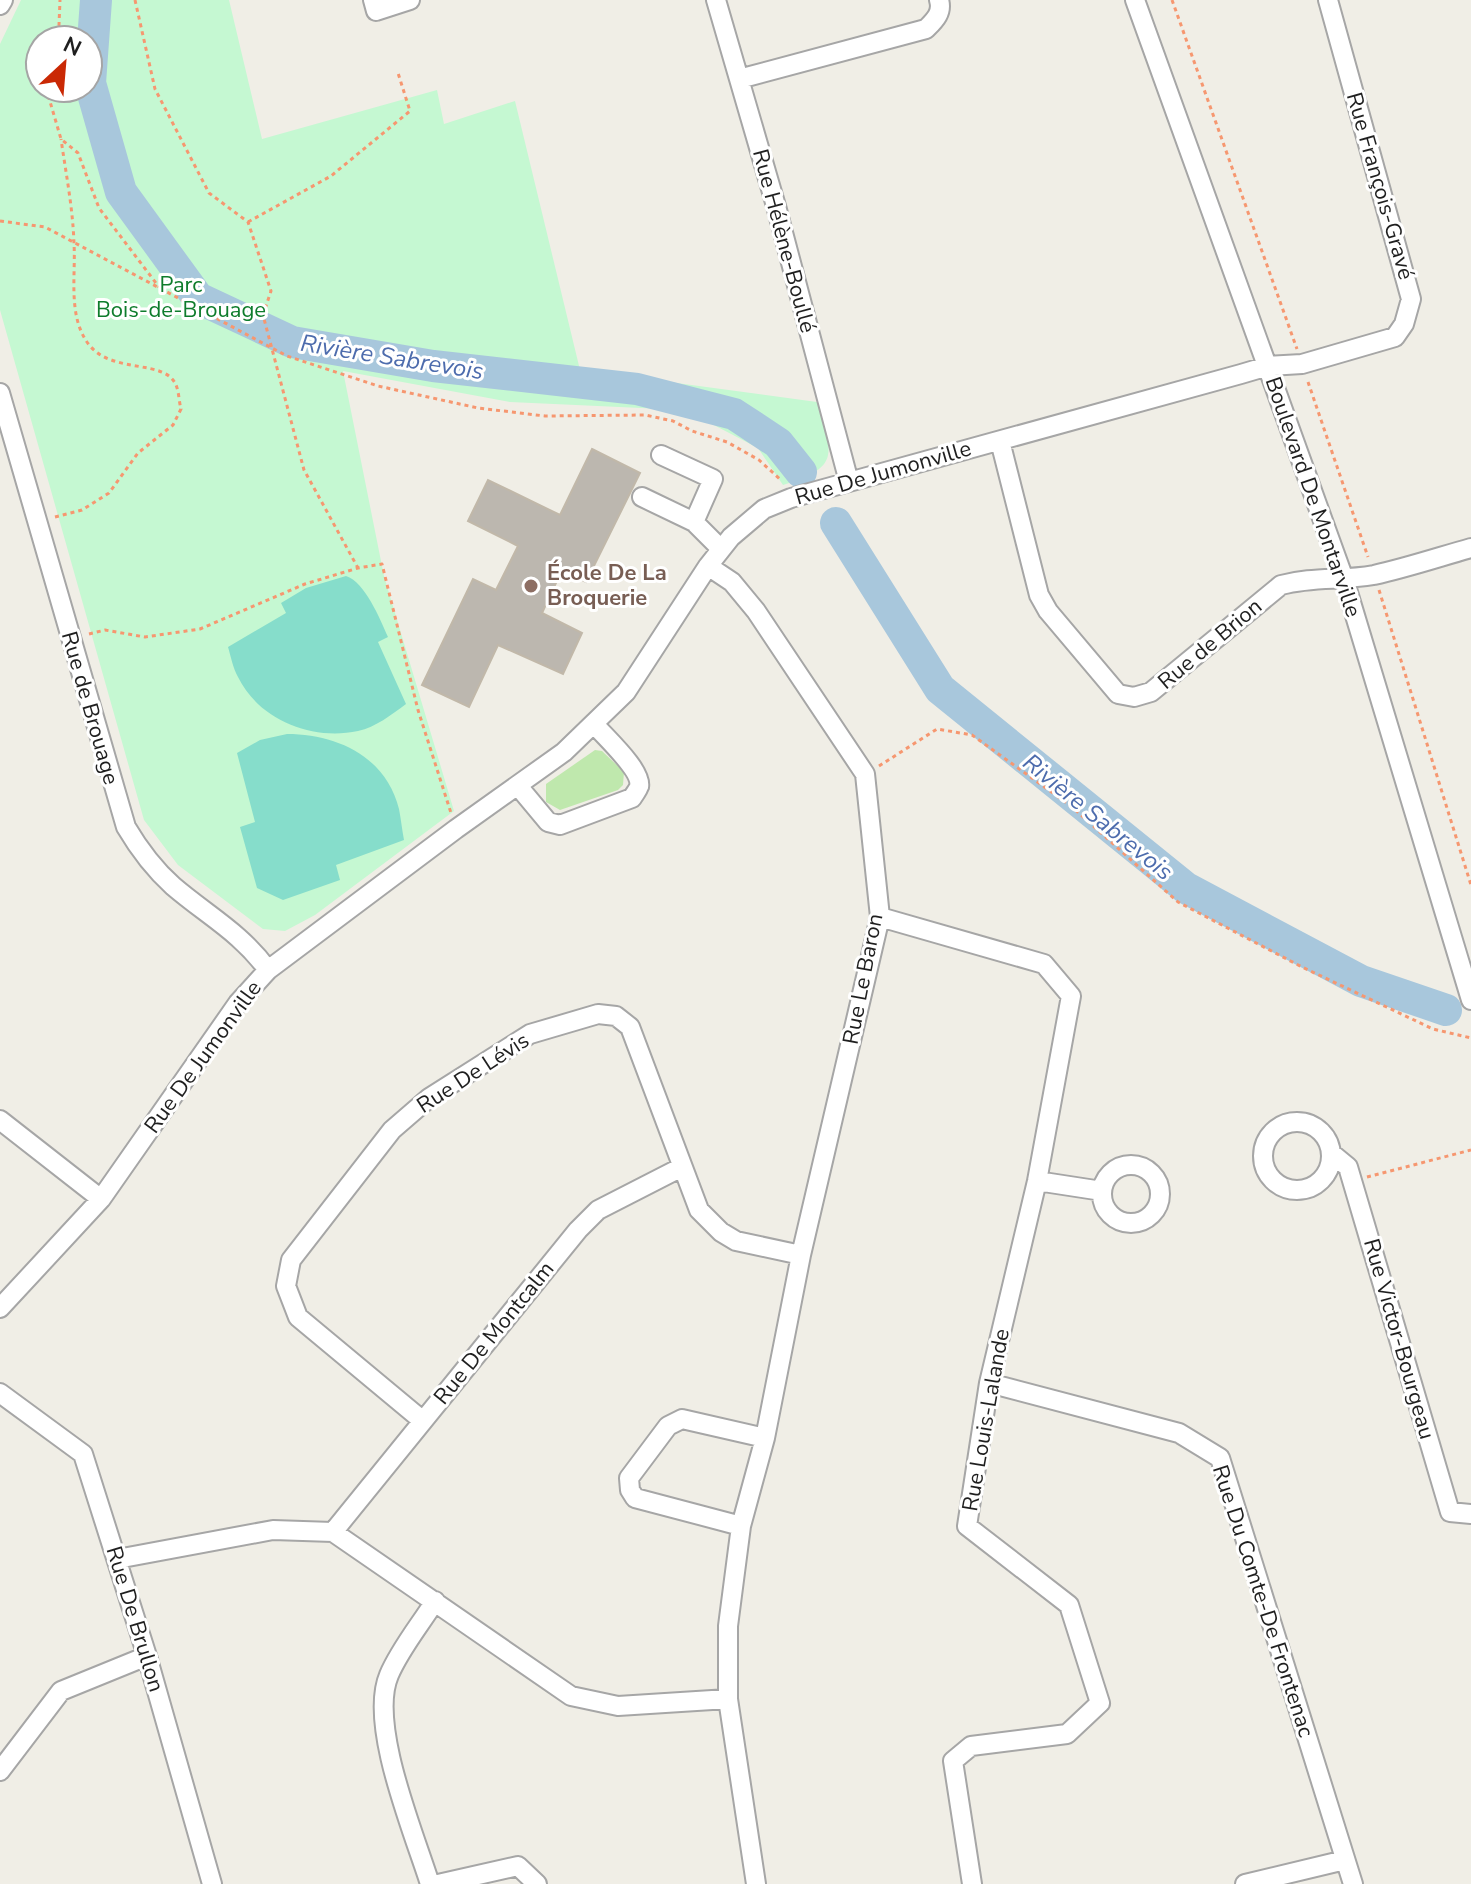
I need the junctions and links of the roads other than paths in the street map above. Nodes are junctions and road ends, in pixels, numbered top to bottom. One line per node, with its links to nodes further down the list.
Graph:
1 (3, 0): 8 (street)
2 (373, 0): 3 (street)
3 (410, 0)
4 (716, 0): 9 (street, Rue Hélène-Boullé)
5 (939, 0): 9 (street)
6 (1135, 0): 10 (street, Boulevard De Montarville)
7 (1328, 0): 10 (street, Rue François-Gravé)
8 (0, 5)
9 (739, 79): 14 (street, Rue Hélène-Boullé)
10 (1268, 366): 12 (street, Rue De Jumonville); 20 (street, Boulevard De Montarville)
11 (0, 393): 24 (street, Rue de Brouage)
12 (1000, 441): 14 (street, Rue De Jumonville); 20 (street, Rue de Brion)
13 (661, 455): 16 (street)
14 (849, 482): 18 (street, Rue De Jumonville)
15 (642, 497): 16 (street)
16 (694, 522): 18 (street)
17 (1471, 548): 20 (street)
18 (721, 549): 19 (street, Rue De Jumonville)
19 (708, 566): 21 (street, Rue De Jumonville); 23 (street, Rue Le Baron)
20 (1344, 579): 25 (street, Boulevard De Montarville)
21 (595, 725): 22 (street, Rue De Jumonville); 22 (street)
22 (518, 786): 24 (street, Rue De Jumonville)
23 (880, 917): 29 (street, Rue Louis-Lalande); 32 (street, Rue Le Baron)
24 (268, 970): 31 (street, Rue De Jumonville)
25 (1471, 1000)
26 (0, 1120): 31 (street)
27 (1331, 1153): 38 (street, Rue Victor-Bourgeau)
28 (682, 1167): 32 (street, Rue De Lévis); 36 (street, Rue De Montcalm); 36 (street, Rue De Lévis)
29 (1037, 1181): 30 (street); 34 (street, Rue Louis-Lalande)
30 (1102, 1191)
31 (101, 1199): 33 (street, Rue De Jumonville)
32 (801, 1255): 37 (street, Rue Le Baron)
33 (0, 1308)
34 (989, 1383): 46 (street, Rue Du Comte-De Frontenac); 52 (street, Rue Louis-Lalande)
35 (0, 1393): 41 (street, Rue De Brullon)
36 (423, 1421): 40 (street, Rue De Montcalm)
37 (765, 1438): 39 (street, Rue Le Baron); 39 (street)
38 (1471, 1514)
39 (741, 1526): 44 (street, Rue Le Baron)
40 (333, 1532): 41 (street); 42 (street)
41 (117, 1559): 43 (street, Rue De Brullon)
42 (435, 1601): 44 (street); 48 (street)
43 (147, 1656): 45 (street); 47 (street, Rue De Brullon)
44 (728, 1699): 51 (street, Rue Le Baron)
45 (0, 1771)
46 (1345, 1860): 53 (street); 54 (street, Rue Du Comte-De Frontenac)
47 (212, 1884)
48 (430, 1884)
49 (438, 1884): 50 (street)
50 (537, 1884)
51 (756, 1884)
52 (972, 1884)
53 (1245, 1884)
54 (1353, 1884)

